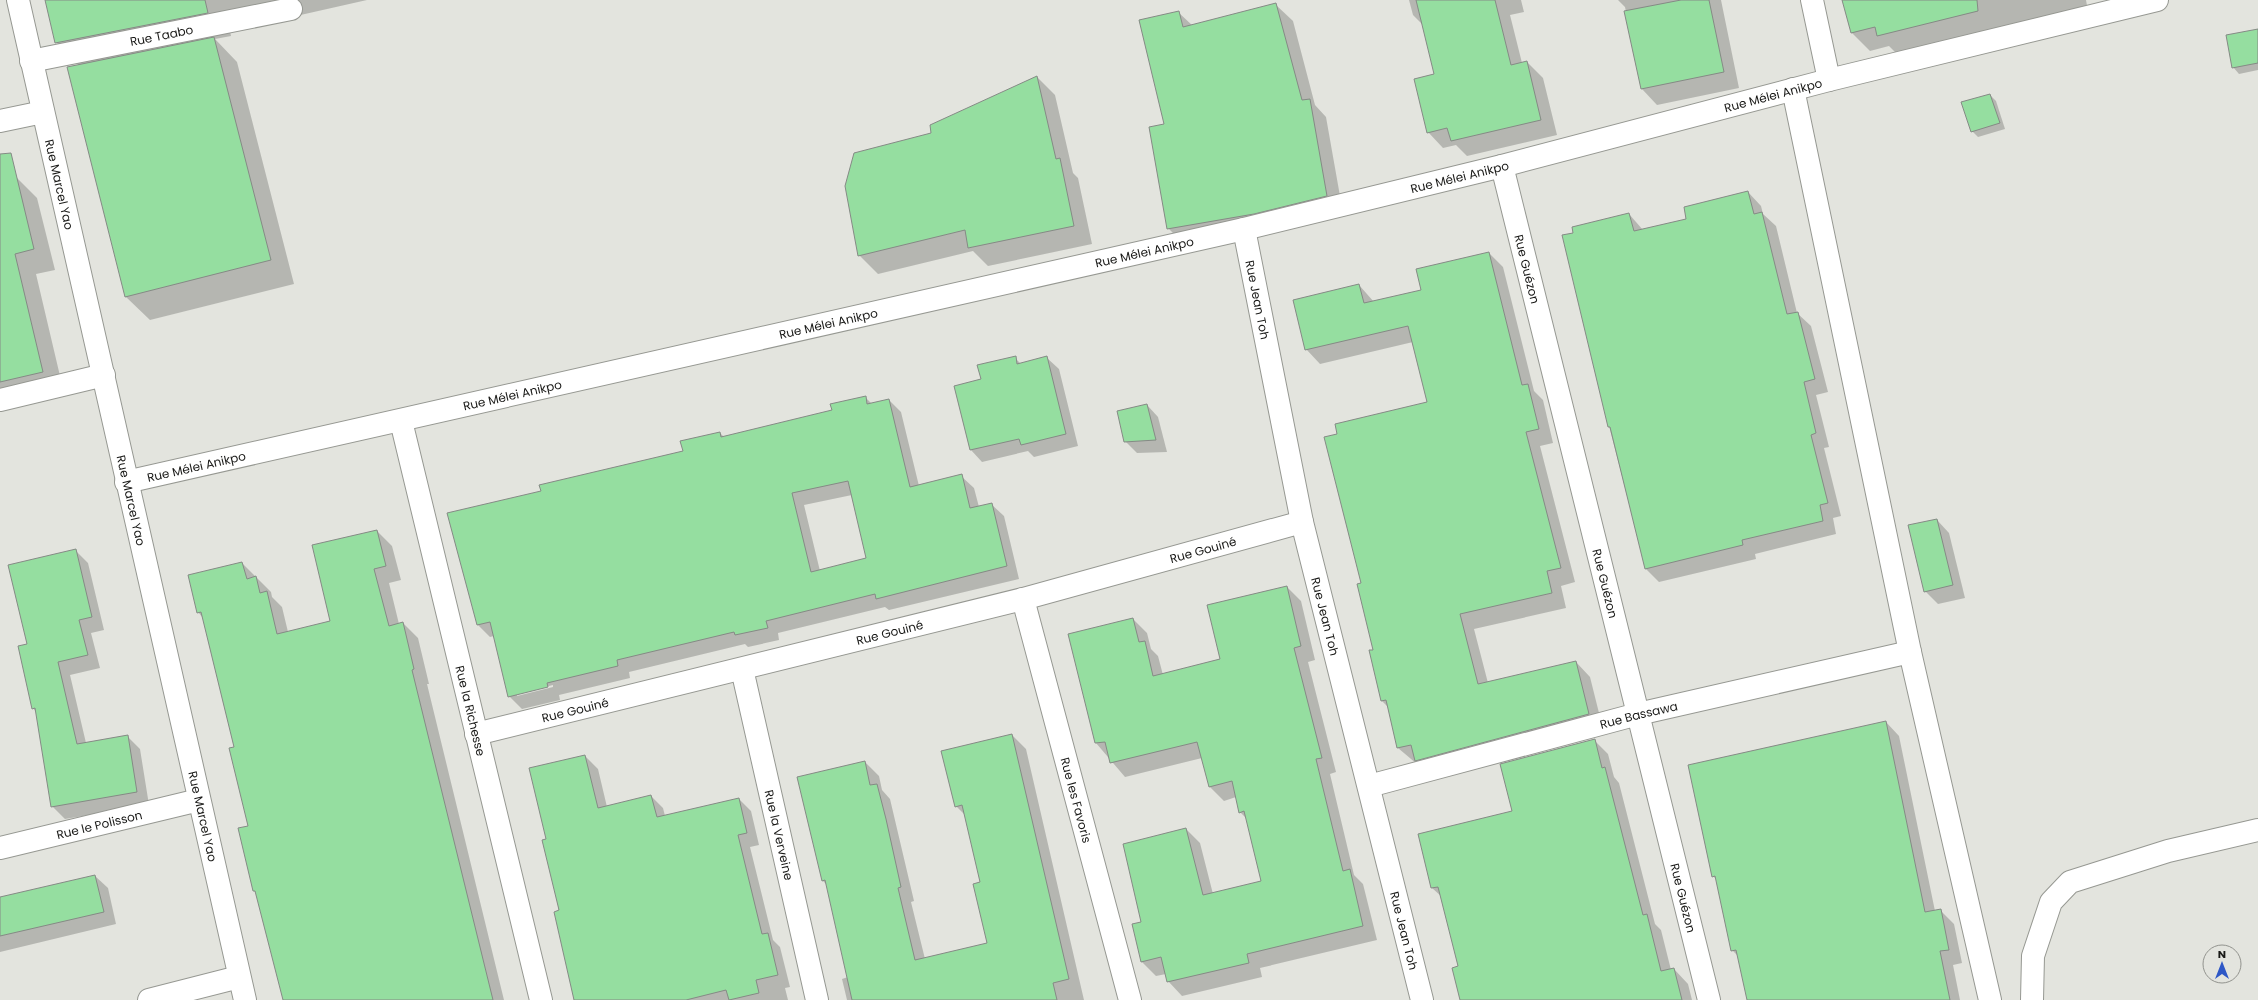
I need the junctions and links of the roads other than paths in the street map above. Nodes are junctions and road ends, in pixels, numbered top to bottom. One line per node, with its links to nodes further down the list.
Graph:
1 (18, 0): 5 (street, Rue Marcel Yao)
2 (1812, 0): 6 (street)
3 (2158, 0): 6 (street, Rue Mélei Anikpo)
4 (291, 9): 5 (street, Rue Taabo)
5 (31, 61): 8 (street, Rue Marcel Yao)
6 (1829, 80): 7 (street, Rue Mélei Anikpo)
7 (1793, 89): 10 (street, Rue Mélei Anikpo); 18 (street)
8 (43, 112): 9 (street); 12 (street, Rue Marcel Yao)
9 (0, 121)
10 (1502, 166): 11 (street, Rue Mélei Anikpo); 20 (street, Rue Guézon)
11 (1244, 229): 14 (street, Rue Mélei Anikpo); 16 (street, Rue Jean Toh)
12 (104, 375): 13 (street); 15 (street, Rue Marcel Yao)
13 (0, 400)
14 (401, 421): 15 (street, Rue Mélei Anikpo); 21 (street, Rue la Richesse)
15 (126, 482): 23 (street, Rue Marcel Yao)
16 (1302, 522): 17 (street, Rue Gouiné); 22 (street, Rue Jean Toh)
17 (1023, 599): 19 (street, Rue Gouiné); 31 (street, Rue les Favoris)
18 (1910, 652): 20 (street, Rue Bassawa); 34 (street)
19 (742, 669): 21 (street, Rue Gouiné); 30 (street, Rue la Verveine)
20 (1638, 714): 22 (street, Rue Bassawa); 33 (street, Rue Guézon)
21 (476, 734): 29 (street, Rue la Richesse)
22 (1369, 786): 32 (street, Rue Jean Toh)
23 (199, 800): 25 (street, Rue le Polisson); 26 (street, Rue Marcel Yao)
24 (2258, 830): 35 (street)
25 (0, 848)
26 (239, 977): 27 (street); 28 (street, Rue Marcel Yao)
27 (149, 1000)
28 (244, 1000)
29 (541, 1000)
30 (817, 1000)
31 (1130, 1000)
32 (1421, 1000)
33 (1709, 1000)
34 (1990, 1000)
35 (2032, 1000)

